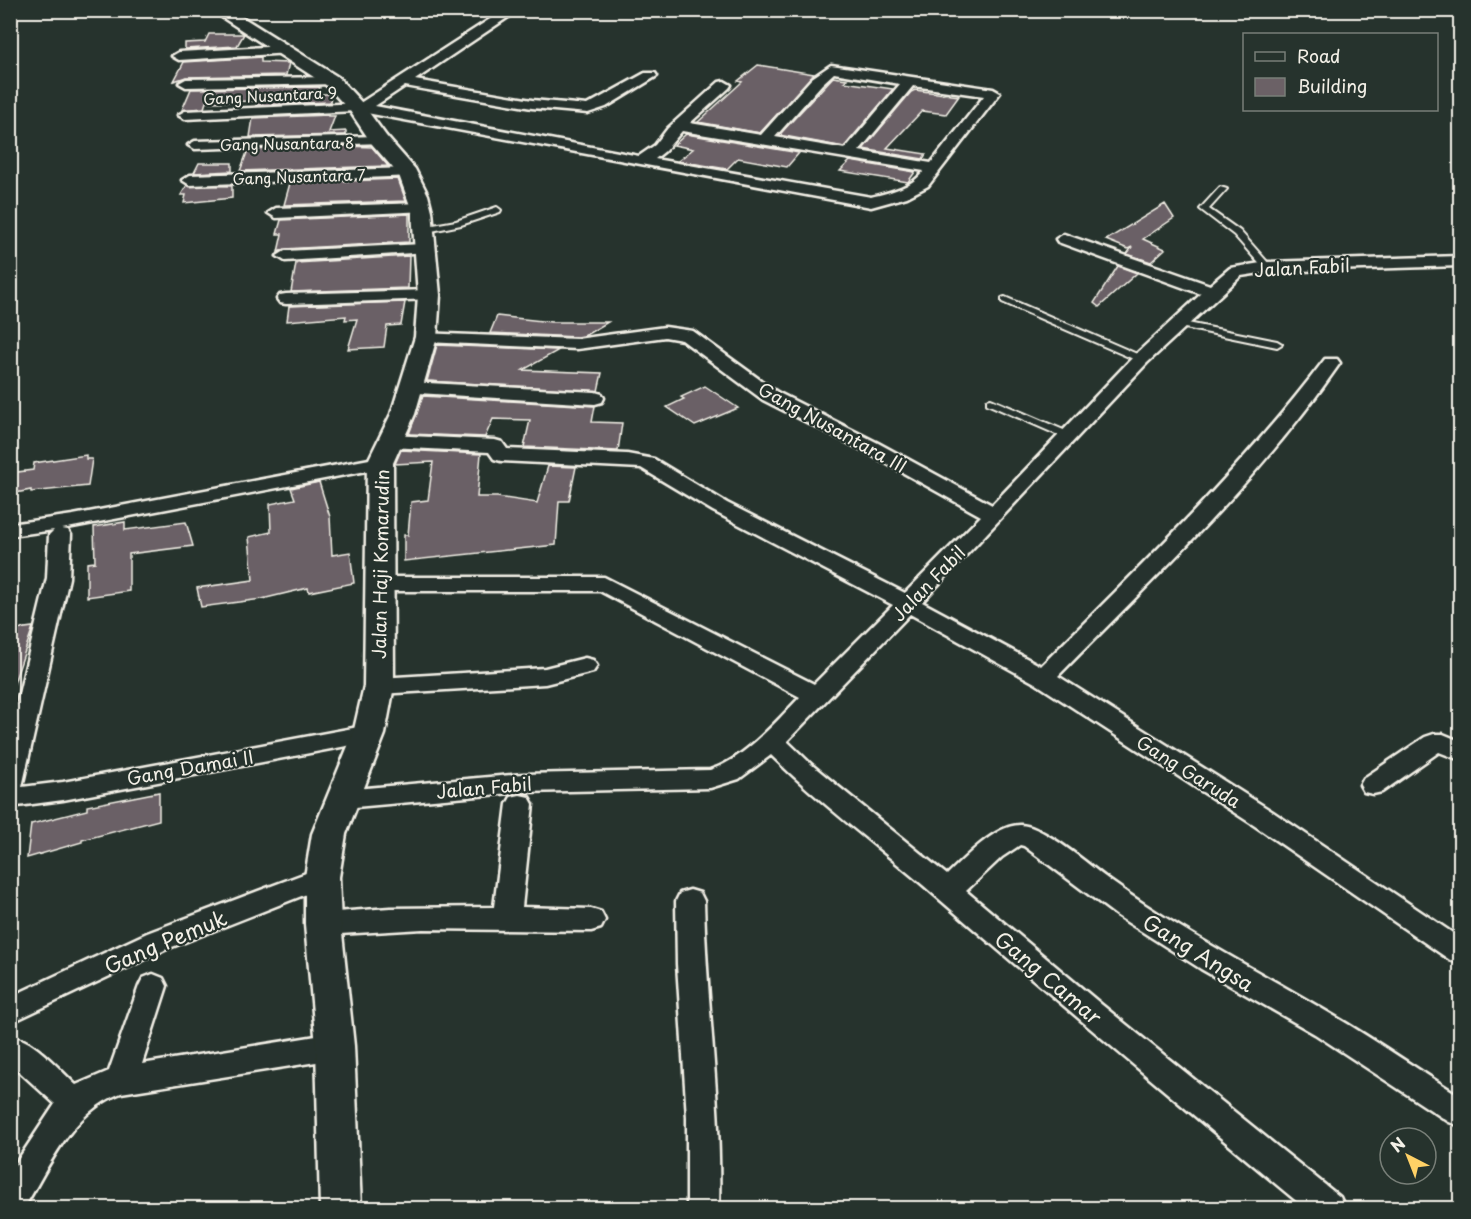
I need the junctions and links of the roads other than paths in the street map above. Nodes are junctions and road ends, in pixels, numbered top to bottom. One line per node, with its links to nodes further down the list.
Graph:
1 (219, 10): 3 (street, Jalan Haji Komarudin)
2 (513, 10): 8 (street)
3 (284, 51): 4 (street); 6 (street, Jalan Haji Komarudin)
4 (179, 56)
5 (650, 76): 8 (street)
6 (332, 81): 9 (street); 11 (street, Jalan Haji Komarudin)
7 (910, 81): 15 (street); 17 (street); 19 (street, Gang Nusantara 9)
8 (403, 82): 11 (street)
9 (186, 83)
10 (724, 85): 13 (street)
11 (360, 108): 12 (street, Gang Nusantara 9); 14 (street, Jalan Haji Komarudin); 18 (street, Gang Nusantara 9)
12 (185, 116)
13 (679, 126): 15 (street); 18 (street)
14 (379, 140): 16 (street, Gang Nusantara 8); 20 (street, Jalan Haji Komarudin)
15 (765, 140): 17 (street)
16 (195, 145)
17 (849, 154): 19 (street)
18 (642, 161): 19 (street, Gang Nusantara 9)
19 (933, 168)
20 (408, 173): 21 (street, Gang Nusantara 7); 25 (street, Jalan Haji Komarudin)
21 (190, 180)
22 (1223, 189): 29 (lane)
23 (497, 210): 25 (lane)
24 (276, 213): 25 (street)
25 (422, 229): 27 (street); 31 (street, Jalan Haji Komarudin)
26 (1064, 239): 30 (street)
27 (285, 256)
28 (1461, 261): 29 (street, Jalan Fabil)
29 (1267, 267): 30 (street, Jalan Fabil)
30 (1213, 292): 34 (street, Jalan Fabil)
31 (429, 295): 32 (street); 35 (street, Jalan Haji Komarudin)
32 (286, 299)
33 (1005, 300): 37 (lane)
34 (1178, 324): 36 (lane); 37 (street, Jalan Fabil)
35 (426, 337): 39 (street, Jalan Haji Komarudin); 44 (street, Gang Nusantara III)
36 (1276, 344)
37 (1142, 359): 42 (street, Jalan Fabil)
38 (1331, 363): 50 (street)
39 (409, 387): 40 (street); 43 (street, Jalan Haji Komarudin)
40 (595, 398)
41 (991, 402): 42 (lane)
42 (1069, 436): 44 (street, Jalan Fabil)
43 (385, 452): 45 (street, Gang Garuda); 47 (street, Jalan Haji Komarudin); 48 (street, Gang Garuda)
44 (994, 515): 48 (street, Jalan Fabil)
45 (10, 530)
46 (60, 535): 57 (street)
47 (379, 584): 51 (street, Jalan Haji Komarudin); 52 (street)
48 (909, 604): 50 (street, Gang Garuda); 52 (street, Jalan Fabil)
49 (585, 666): 51 (street)
50 (1043, 677): 67 (street, Gang Garuda)
51 (379, 686): 53 (street, Jalan Haji Komarudin)
52 (817, 696): 54 (street, Jalan Fabil)
53 (369, 734): 58 (street, Gang Damai II); 59 (street, Jalan Haji Komarudin)
54 (772, 741): 59 (street, Jalan Fabil); 62 (street, Gang Camar)
55 (1461, 751): 56 (street)
56 (1373, 785)
57 (10, 786)
58 (10, 798)
59 (344, 799): 61 (street, Jalan Haji Komarudin)
60 (520, 804): 64 (street)
61 (322, 877): 66 (street, Jalan Haji Komarudin); 69 (street, Gang Pemuk)
62 (948, 891): 74 (street, Gang Angsa); 78 (street, Gang Camar)
63 (690, 901): 77 (street)
64 (507, 917): 65 (street); 66 (street)
65 (591, 920)
66 (323, 924): 70 (street, Jalan Haji Komarudin)
67 (1461, 952)
68 (153, 986): 72 (street)
69 (10, 1011)
70 (335, 1046): 72 (street); 76 (street, Jalan Haji Komarudin)
71 (16, 1049): 73 (street)
72 (121, 1080): 73 (street)
73 (75, 1103): 75 (street)
74 (1461, 1112)
75 (10, 1202)
76 (340, 1209)
77 (703, 1209)
78 (1329, 1209)

